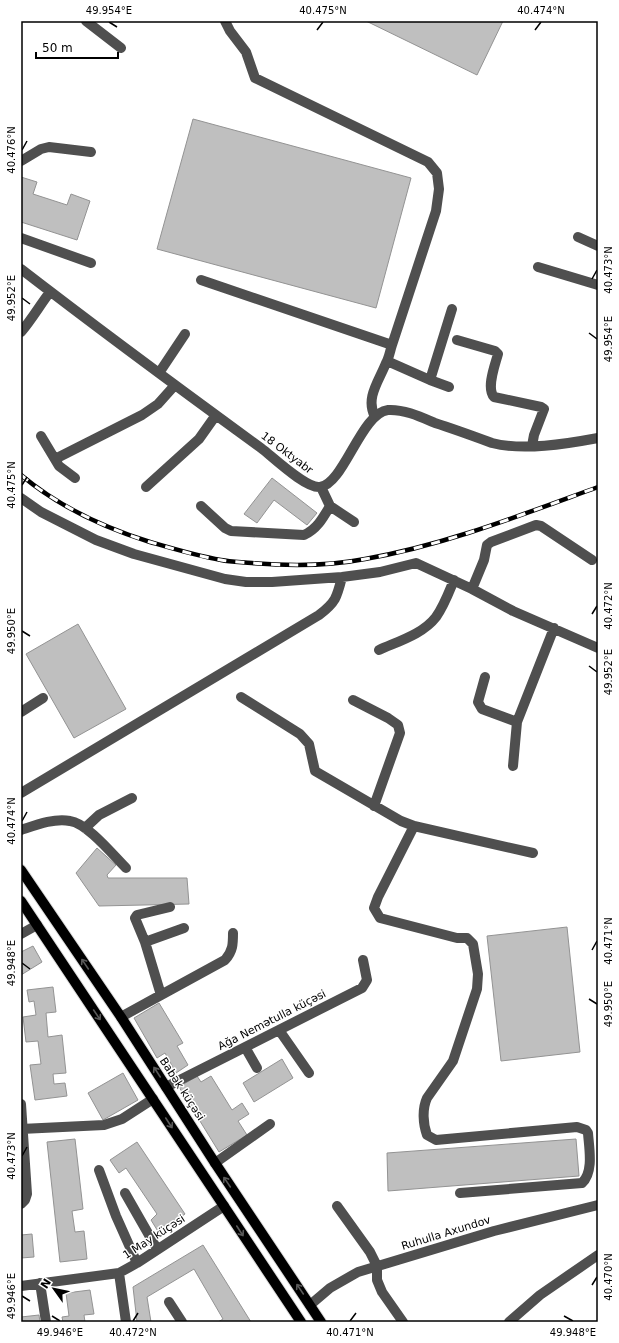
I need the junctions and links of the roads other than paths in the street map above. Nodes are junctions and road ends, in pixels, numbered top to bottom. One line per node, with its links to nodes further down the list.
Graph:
1 (86, 21): 3 (street)
2 (225, 21): 19 (street)
3 (121, 48)
4 (91, 152): 5 (street)
5 (21, 161)
6 (578, 237): 8 (street)
7 (21, 238): 9 (street)
8 (598, 246)
9 (91, 263)
10 (538, 267): 13 (street)
11 (21, 269): 14 (street, 18 Oktyabr)
12 (201, 280): 19 (street)
13 (598, 286)
14 (50, 292): 16 (street); 21 (street, 18 Oktyabr)
15 (452, 309): 22 (street)
16 (21, 332)
17 (185, 334): 21 (street)
18 (457, 340): 29 (street)
19 (392, 345): 20 (street)
20 (387, 361): 22 (street); 26 (street)
21 (159, 373): 23 (street, 18 Oktyabr)
22 (430, 380): 24 (street)
23 (175, 386): 25 (street, 18 Oktyabr); 30 (street)
24 (449, 387)
25 (216, 415): 32 (street); 33 (street, 18 Oktyabr)
26 (375, 416): 29 (street); 33 (street)
27 (41, 436): 30 (street)
28 (598, 438): 29 (street)
29 (532, 446)
30 (55, 459): 31 (street)
31 (75, 478)
32 (146, 487)
33 (321, 487): 36 (street)
34 (21, 498): 39 (street)
35 (201, 506): 36 (street)
36 (330, 506): 37 (street)
37 (354, 522)
38 (592, 560): 41 (street)
39 (342, 577): 40 (street); 52 (street)
40 (454, 580): 41 (street); 44 (street)
41 (472, 589): 42 (street)
42 (554, 628): 43 (street); 50 (street)
43 (598, 648)
44 (380, 650)
45 (485, 677): 50 (street)
46 (241, 697): 54 (street)
47 (43, 698): 49 (street)
48 (353, 700): 54 (street)
49 (21, 712)
50 (517, 722): 51 (street)
51 (513, 766)
52 (21, 794)
53 (132, 798): 56 (street)
54 (374, 806): 55 (street)
55 (414, 826): 58 (street); 81 (street)
56 (85, 828): 57 (street); 59 (street)
57 (21, 830)
58 (533, 852)
59 (126, 868)
60 (21, 870): 70 (main road, Babək küçəsi, one-way to 60)
61 (21, 900): 63 (main road)
62 (170, 907): 67 (street)
63 (37, 925): 66 (street); 76 (main road, one-way to 76)
64 (184, 928): 67 (street)
65 (233, 933): 69 (street)
66 (21, 934)
67 (146, 942): 69 (street)
68 (363, 960): 71 (street, Ağa Nemətulla küçəsi)
69 (161, 995): 70 (street)
70 (121, 1017): 75 (main road, Babək küçəsi, one-way to 70)
71 (279, 1030): 72 (street, Ağa Nemətulla küçəsi); 74 (street)
72 (246, 1047): 73 (street); 75 (street, Ağa Nemətulla küçəsi)
73 (257, 1068)
74 (309, 1072)
75 (166, 1087): 80 (main road, Babək küçəsi)
76 (154, 1099): 79 (street); 87 (main road, one-way to 87)
77 (21, 1104): 79 (street)
78 (270, 1124): 80 (street)
79 (22, 1129): 85 (street)
80 (215, 1163): 97 (main road, Babək küçəsi, one-way to 80)
81 (594, 1166): 84 (street)
82 (99, 1170): 91 (street)
83 (125, 1193): 89 (street)
84 (460, 1193)
85 (21, 1204)
86 (598, 1205): 92 (street, Ruhulla Axundov)
87 (224, 1206): 89 (street, 1 May küçəsi); 98 (main road, one-way to 98)
88 (337, 1206): 92 (street)
89 (157, 1249): 91 (street, 1 May küçəsi)
90 (598, 1255): 104 (street)
91 (137, 1263): 93 (street, 1 May küçəsi)
92 (377, 1266): 97 (street, Ruhulla Axundov); 103 (street)
93 (119, 1273): 94 (street, 1 May küçəsi); 100 (street)
94 (40, 1283): 95 (street, 1 May küçəsi); 99 (street)
95 (21, 1286)
96 (169, 1302): 101 (street)
97 (310, 1305): 98 (main road); 102 (main road, Babək küçəsi)
98 (298, 1321)
99 (46, 1322)
100 (126, 1322)
101 (182, 1322)
102 (321, 1322)
103 (403, 1322)
104 (509, 1322)

